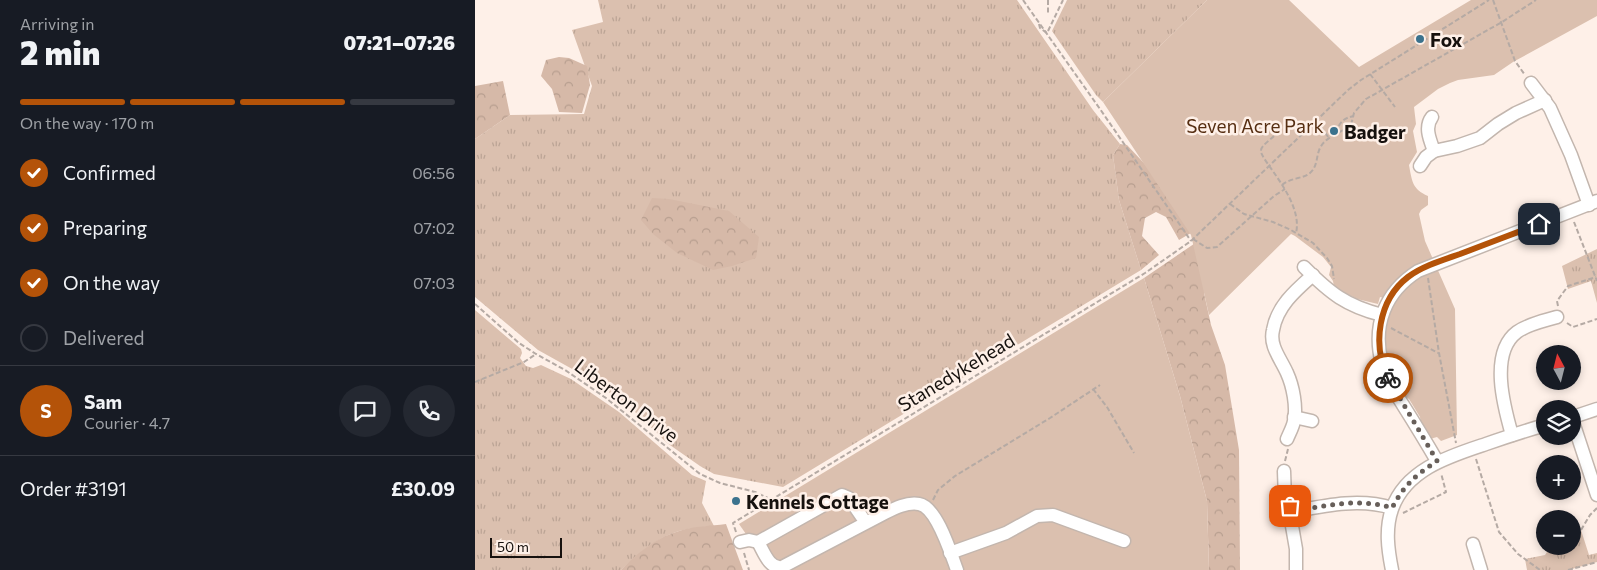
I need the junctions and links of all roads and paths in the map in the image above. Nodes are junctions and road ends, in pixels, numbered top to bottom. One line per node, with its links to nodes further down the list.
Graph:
1 (1023, 0): 8 (path)
2 (1047, 0): 6 (path)
3 (1063, 0): 8 (path)
4 (1491, 0): 7 (path); 9 (path, Stanedykehead)
5 (1537, 0): 7 (path)
6 (1048, 14)
7 (1502, 22): 10 (path); 11 (path)
8 (1047, 34): 30 (path)
9 (1369, 74): 11 (path); 16 (path, Stanedykehead)
10 (1531, 82): 12 (street)
11 (1381, 91): 13 (path); 14 (path)
12 (1545, 100): 20 (street); 25 (street)
13 (1395, 107)
14 (1353, 116): 17 (path); 17 (path)
15 (1432, 117): 20 (street)
16 (1316, 120): 19 (path); 21 (path, Stanedykehead)
17 (1336, 133): 19 (path)
18 (1274, 136): 21 (path)
19 (1329, 138): 23 (path)
20 (1434, 151): 22 (street)
21 (1270, 166): 23 (path); 26 (path, Stanedykehead)
22 (1421, 166)
23 (1282, 185): 24 (path)
24 (1285, 189): 28 (path); 29 (path)
25 (1593, 203): 27 (street)
26 (1230, 204): 28 (path); 30 (path, Stanedykehead)
27 (1571, 212): 31 (street); 32 (path)
28 (1252, 216): 29 (path); 30 (path)
29 (1296, 233): 33 (path)
30 (1192, 240): 57 (path, Stanedykehead)
31 (1427, 266): 36 (street); 38 (path)
32 (1596, 279): 35 (path)
33 (1331, 293): 36 (street); 45 (street)
34 (475, 304): 39 (path, Liberton Drive)
35 (1557, 317): 37 (path); 48 (street)
36 (1381, 319): 38 (path); 54 (street)
37 (1597, 319)
38 (1439, 353): 52 (path)
39 (535, 354): 40 (path); 57 (path, Liberton Drive)
40 (475, 382)
41 (1100, 385): 42 (path)
42 (1093, 389): 53 (path); 61 (path)
43 (1597, 409): 44 (street)
44 (1581, 414)
45 (1294, 417): 46 (street); 49 (street)
46 (1312, 421)
47 (1536, 428): 48 (street)
48 (1512, 435): 51 (street)
49 (1287, 439): 55 (path)
50 (1581, 445): 56 (street)
51 (1473, 448): 52 (street); 75 (path)
52 (1458, 453): 54 (street)
53 (1134, 454)
54 (1437, 461): 60 (street); 60 (path)
55 (1284, 471): 59 (street)
56 (1597, 495)
57 (770, 500): 62 (path, Stanedykehead)
58 (1597, 508): 64 (path)
59 (1296, 511): 60 (street); 72 (street)
60 (1391, 514): 73 (street)
61 (933, 515): 63 (street); 69 (street)
62 (733, 523)
63 (865, 523): 67 (street); 67 (street)
64 (1581, 530)
65 (1124, 541): 69 (street)
66 (740, 542): 67 (street)
67 (758, 542)
68 (1473, 544): 74 (street)
69 (951, 553): 71 (street)
70 (1597, 562): 76 (path)
71 (957, 570)
72 (1296, 570)
73 (1392, 570)
74 (1481, 570)
75 (1540, 570)
76 (1568, 570)

